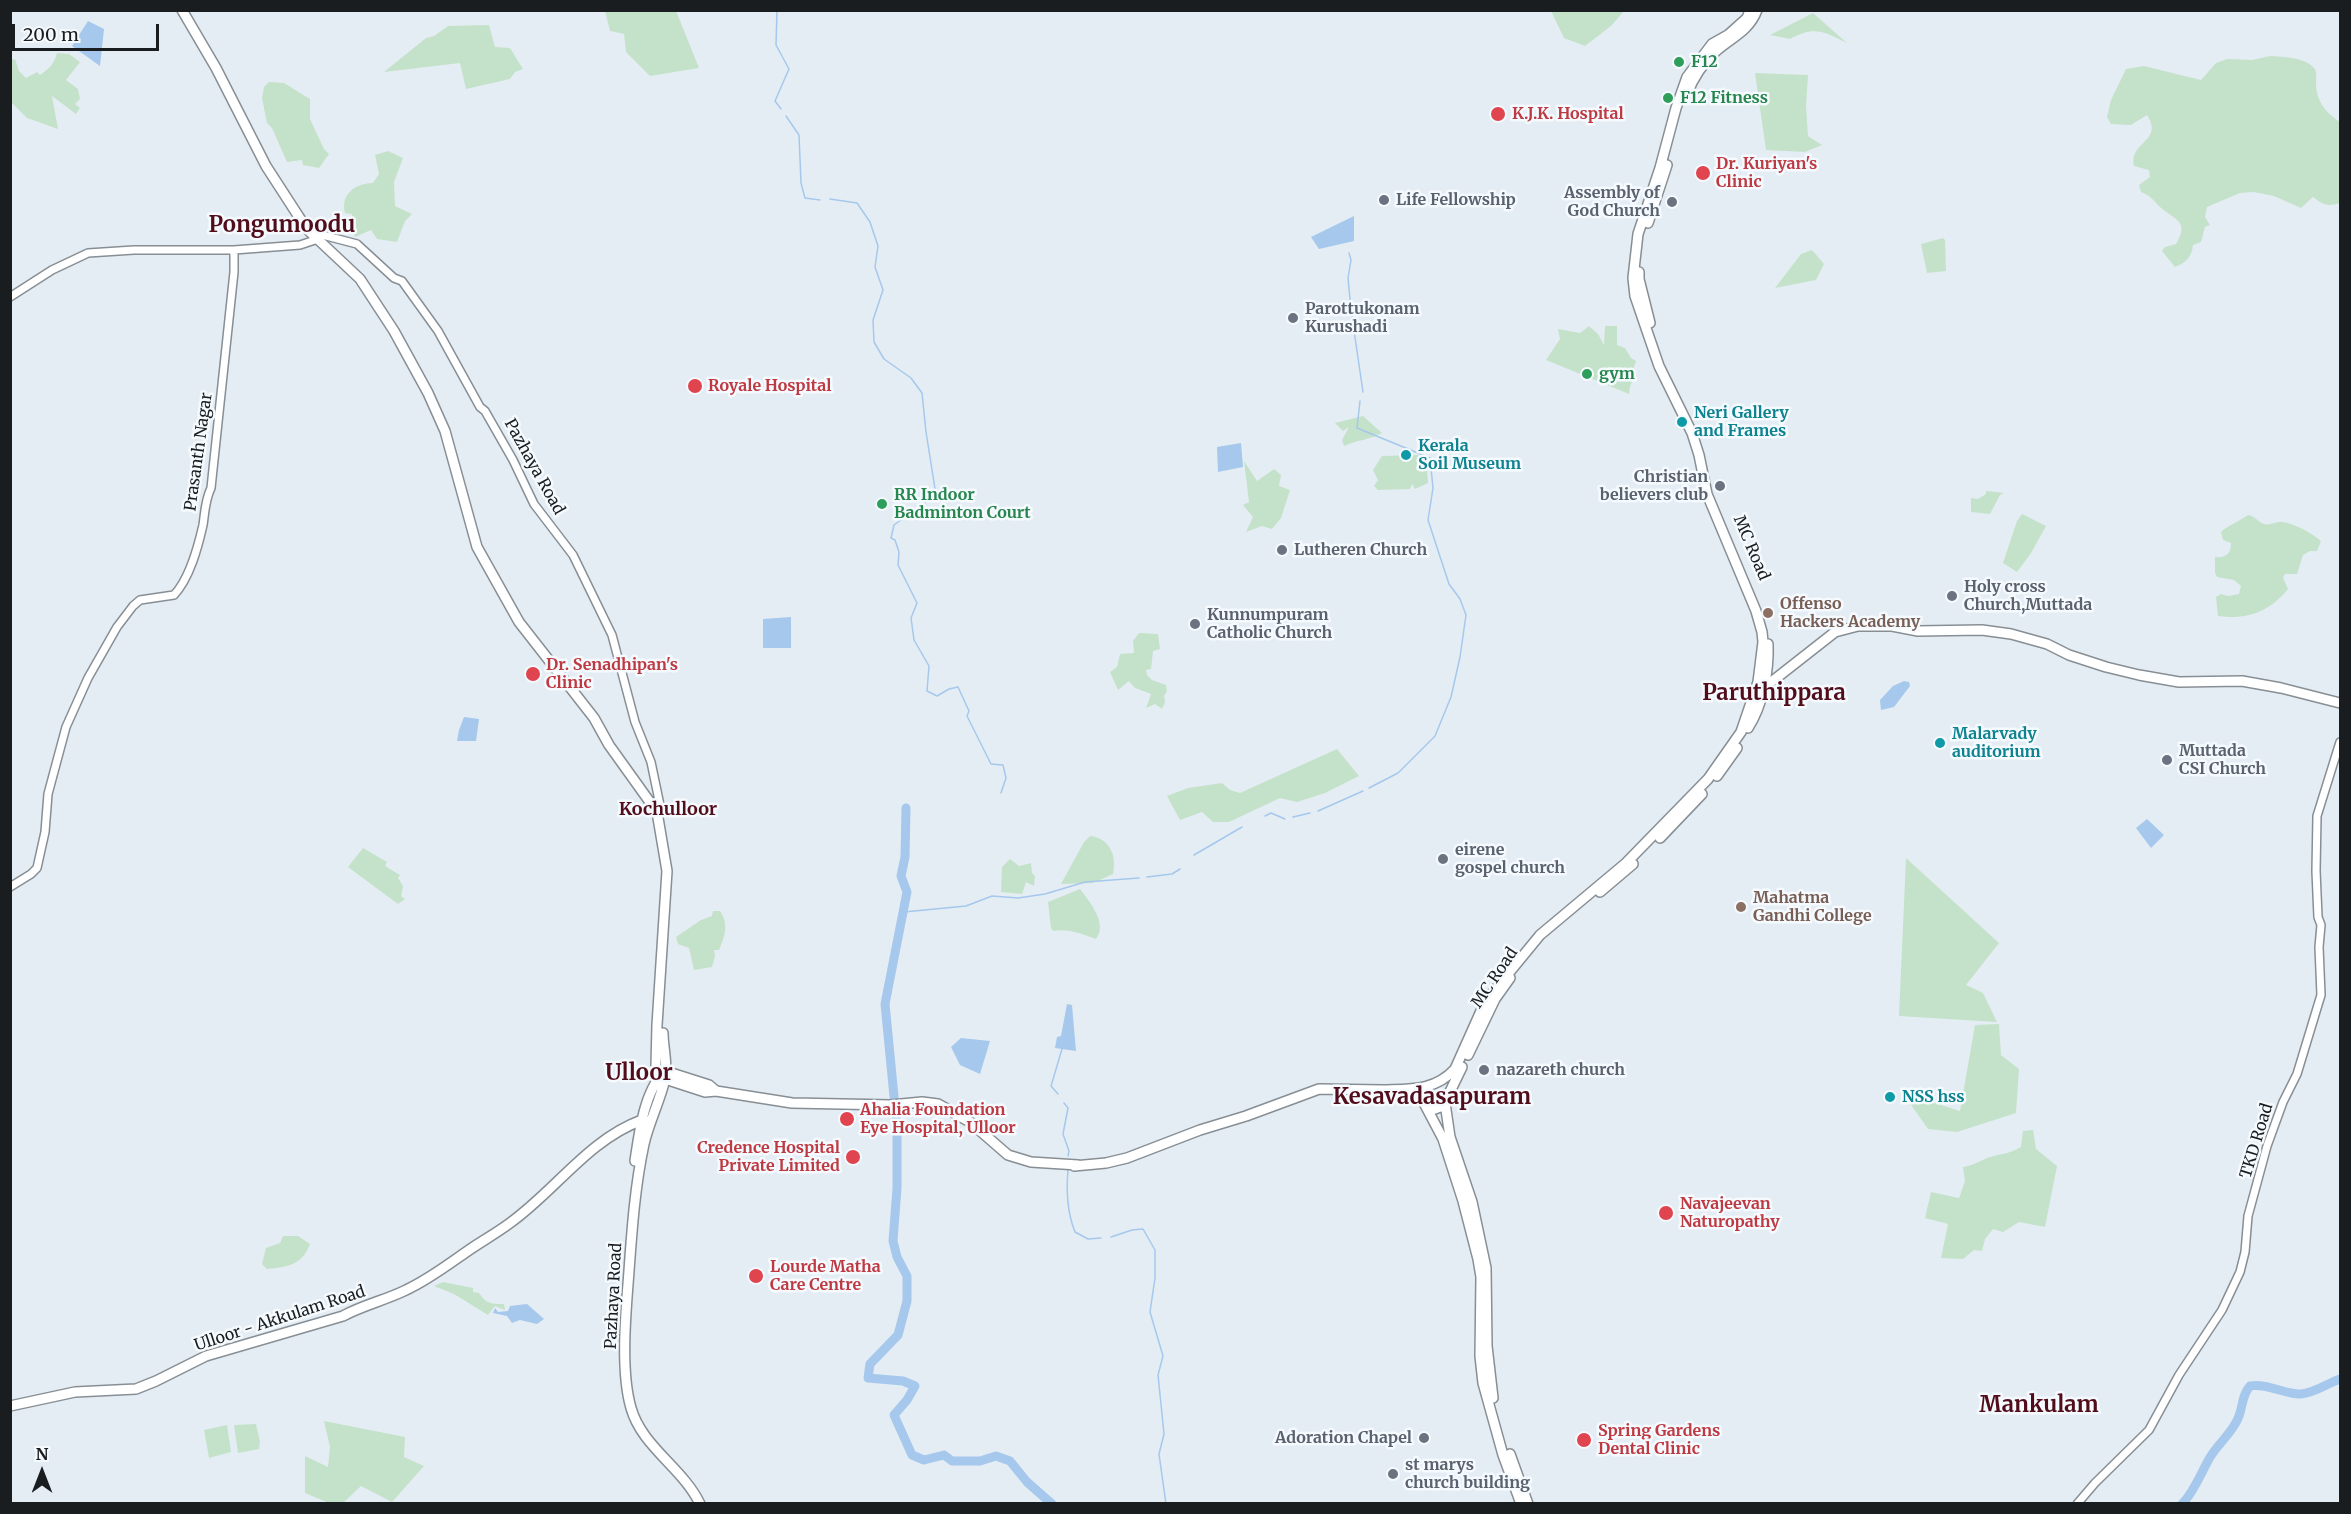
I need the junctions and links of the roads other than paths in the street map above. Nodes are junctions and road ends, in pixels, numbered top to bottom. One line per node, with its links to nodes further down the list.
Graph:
1 (182, 10): 4 (main road)
2 (1750, 10): 8 (main road, MC Road)
3 (1757, 10): 8 (main road, MC Road)
4 (309, 231): 5 (main road); 13 (street, Pazhaya Road)
5 (318, 239): 6 (street); 13 (main road)
6 (234, 250): 7 (street); 14 (street, Prasanth Nagar)
7 (10, 297)
8 (1710, 493): 9 (main road, MC Road)
9 (1761, 683): 10 (main road); 11 (main road, MC Road)
10 (2340, 703)
11 (1746, 727): 16 (main road, MC Road); 19 (main road, MC Road)
12 (2340, 742): 30 (street, TKD Road)
13 (659, 811): 15 (main road)
14 (10, 887)
15 (663, 1075): 17 (main road); 18 (main road); 21 (main road, Pazhaya Road)
16 (1431, 1086): 17 (main road); 19 (main road); 20 (main road)
17 (1383, 1090): 20 (main road)
18 (649, 1100): 21 (main road); 22 (main road)
19 (1446, 1101): 20 (main road); 23 (main road)
20 (1424, 1104): 23 (main road)
21 (646, 1121): 22 (main road, Ulloor - Akkulam Road); 26 (main road); 27 (main road, Pazhaya Road)
22 (626, 1127): 25 (main road, Ulloor - Akkulam Road)
23 (1446, 1138): 24 (main road)
24 (1484, 1365): 28 (main road); 29 (main road)
25 (10, 1406)
26 (694, 1503)
27 (700, 1503)
28 (1521, 1503)
29 (1528, 1503)
30 (2077, 1503)

